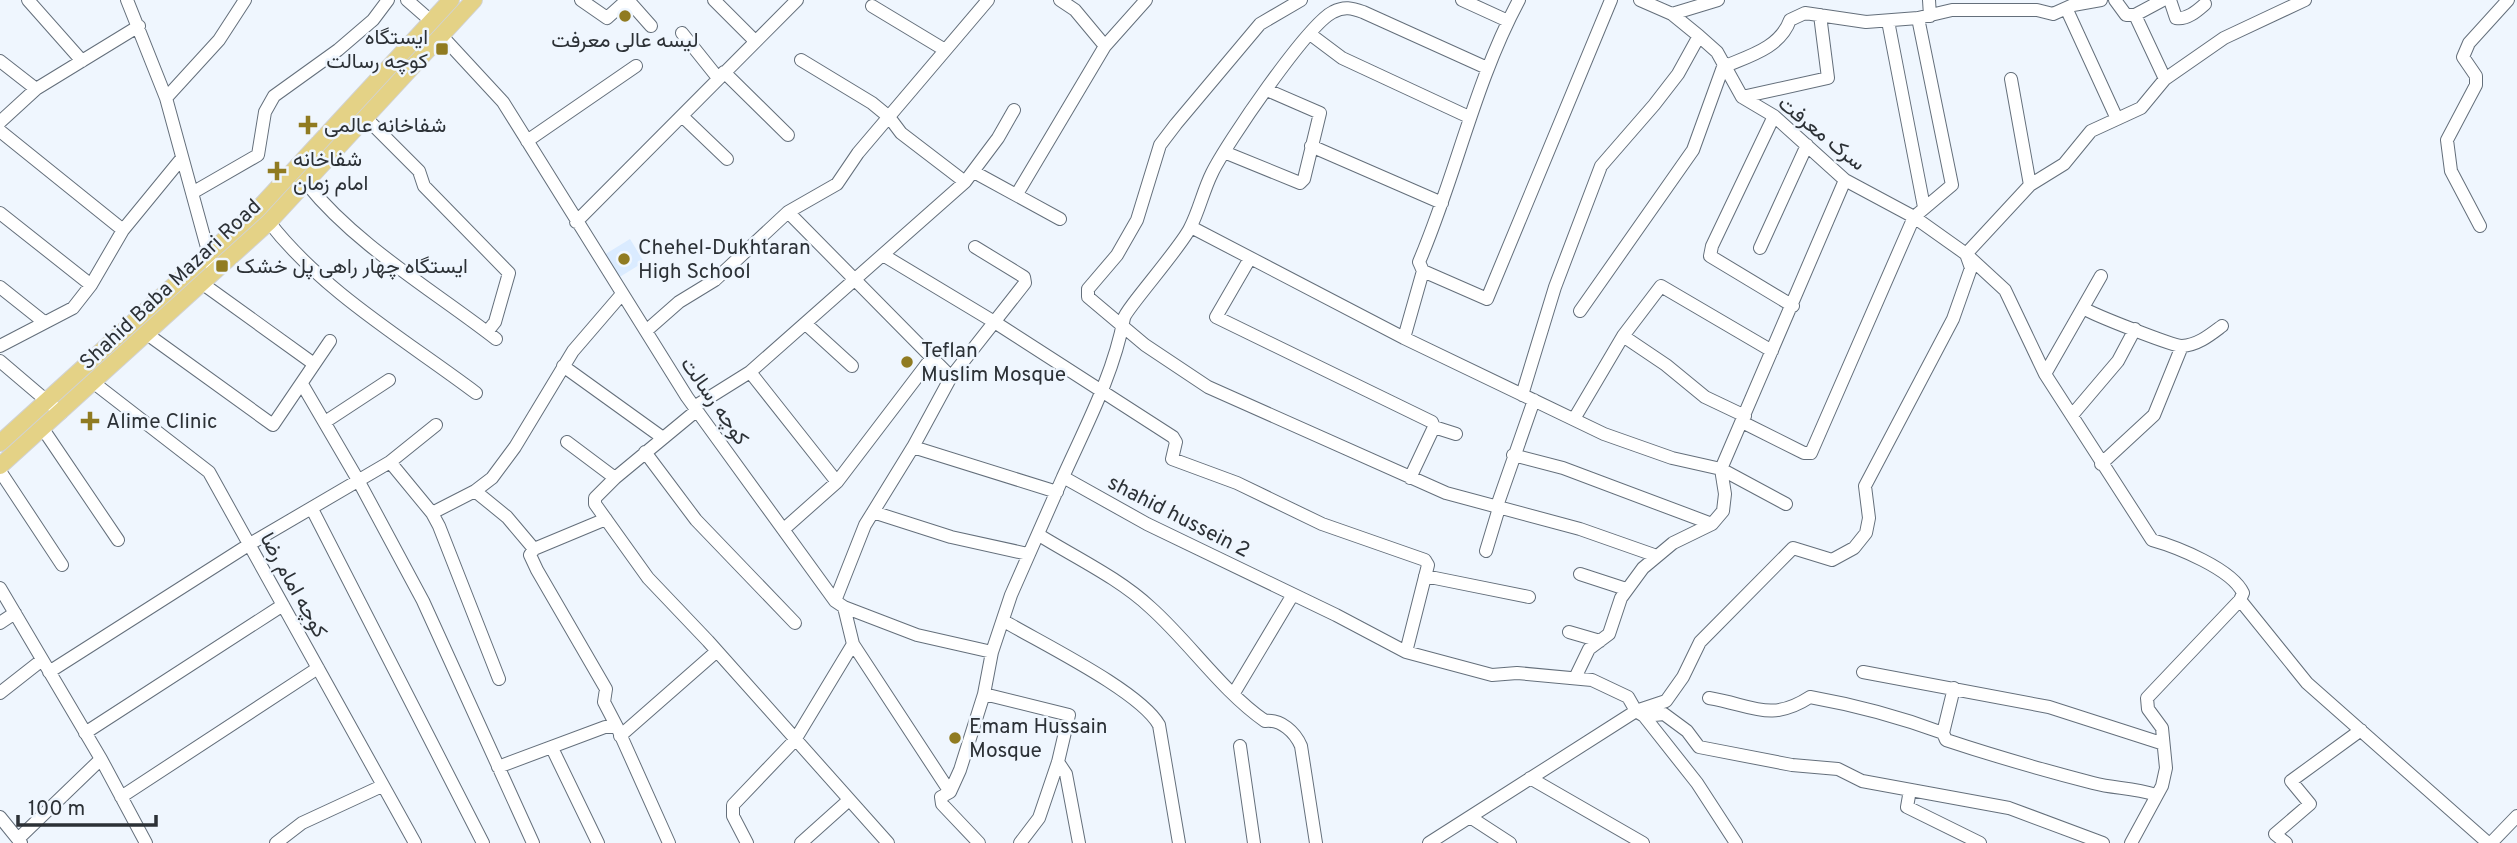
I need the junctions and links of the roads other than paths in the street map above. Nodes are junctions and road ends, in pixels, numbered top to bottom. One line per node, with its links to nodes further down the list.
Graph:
1 (27, 0): 52 (street)
2 (127, 0): 41 (street)
3 (245, 0): 62 (street)
4 (388, 0): 83 (street)
5 (407, 0): 40 (street)
6 (451, 0): 40 (main road)
7 (474, 0): 45 (main road, Shahid Baba Mazari Road)
8 (581, 0): 9 (street)
9 (628, 0): 42 (street)
10 (714, 0): 47 (street)
11 (797, 0): 47 (street)
12 (988, 0): 49 (street)
13 (1060, 0): 48 (street)
14 (1146, 0): 48 (street)
15 (1301, 0): 115 (street)
16 (1462, 0): 38 (street)
17 (1519, 0): 38 (street)
18 (1611, 0): 102 (street)
19 (1640, 0): 34 (street, سرک معرفت)
20 (1718, 0): 28 (street)
21 (1929, 0): 37 (street)
22 (2100, 0): 33 (street)
23 (2115, 0): 36 (street)
24 (2163, 0): 36 (street)
25 (2170, 0): 29 (street)
26 (2305, 0): 58 (street)
27 (2508, 0): 93 (street)
28 (1703, 2): 34 (street)
29 (2205, 4)
30 (1993, 5): 31 (street); 37 (street)
31 (2025, 5): 33 (street)
32 (872, 6): 49 (street)
33 (2067, 10): 69 (street)
34 (1672, 14): 46 (street, سرک معرفت)
35 (1820, 15): 39 (street); 54 (street); 61 (street)
36 (2135, 15): 58 (street)
37 (1924, 17): 39 (street); 86 (street)
38 (1508, 21): 55 (street)
39 (1888, 21): 86 (street)
40 (431, 22): 99 (main road)
41 (139, 26): 52 (street); 62 (street)
42 (651, 26)
43 (682, 33): 56 (street)
44 (1310, 34): 55 (street); 60 (street); 67 (street)
45 (441, 35): 68 (main road, Shahid Baba Mazari Road); 73 (street, کوچه رسالت)
46 (1699, 36): 54 (street, سرک معرفت); 139 (street)
47 (755, 41): 56 (street)
48 (1105, 46): 84 (street)
49 (945, 50): 66 (street)
50 (801, 60): 66 (street)
51 (0, 61): 59 (street)
52 (82, 61): 59 (street)
53 (636, 66): 73 (street)
54 (1723, 67): 61 (street, سرک معرفت); 111 (street)
55 (1487, 68): 67 (street)
56 (721, 75): 64 (street); 72 (street)
57 (2011, 79): 82 (street)
58 (2165, 79): 69 (street)
59 (36, 89): 70 (street)
60 (1267, 90): 75 (street); 76 (street)
61 (1742, 97): 65 (street, سرک معرفت)
62 (166, 98): 77 (street)
63 (1014, 110): 79 (street)
64 (682, 116): 78 (street); 92 (street)
65 (1774, 116): 74 (street, سرک معرفت); 109 (street)
66 (889, 117): 79 (street); 87 (street)
67 (1469, 117): 85 (street)
68 (367, 119): 81 (main road, Shahid Baba Mazari Road); 81 (street)
69 (2117, 119): 82 (street)
70 (0, 122)
71 (0, 131): 95 (street)
72 (788, 135)
73 (527, 141): 92 (street, کوچه رسالت)
74 (1807, 145): 80 (street, سرک معرفت); 97 (street)
75 (1311, 146): 76 (street); 85 (street)
76 (1224, 152): 94 (street)
77 (182, 158): 83 (street); 95 (street)
78 (727, 159)
79 (970, 177): 84 (street); 100 (street)
80 (1845, 180): 89 (street, سرک معرفت); 109 (street)
81 (307, 184): 91 (main road, Shahid Baba Mazari Road)
82 (2030, 185): 98 (street)
83 (192, 193): 99 (street)
84 (1017, 194): 90 (street)
85 (1442, 203): 102 (street)
86 (1924, 207): 89 (street)
87 (788, 212): 105 (street); 118 (street)
88 (0, 213): 106 (street)
89 (1914, 217): 98 (street, سرک معرفت); 145 (street)
90 (1060, 219)
91 (269, 222): 104 (main road, Shahid Baba Mazari Road); 138 (street)
92 (576, 222): 108 (street, کوچه رسالت)
93 (2480, 226)
94 (1191, 227): 101 (street); 115 (street)
95 (123, 230): 106 (street)
96 (975, 247): 113 (street)
97 (1760, 248)
98 (1966, 254): 132 (street, سرک معرفت); 215 (street)
99 (209, 255): 104 (street); 140 (main road)
100 (883, 255): 105 (street); 113 (street)
101 (1249, 260): 121 (street); 148 (street)
102 (1423, 271): 121 (street)
103 (2101, 276): 110 (street)
104 (208, 279): 119 (main road, Shahid Baba Mazari Road); 128 (street)
105 (856, 282): 114 (street); 126 (street)
106 (91, 285): 112 (street)
107 (0, 287): 112 (street)
108 (622, 294): 118 (street, کوچه رسالت); 129 (street)
109 (1793, 306): 125 (street)
110 (2083, 308): 117 (street); 132 (street)
111 (1580, 311)
112 (44, 321): 123 (street)
113 (996, 323): 133 (street); 137 (street)
114 (807, 325): 130 (street); 131 (street)
115 (1125, 326): 137 (street); 164 (street)
116 (2222, 326): 124 (street)
117 (2135, 328): 124 (street); 143 (street)
118 (646, 331): 141 (street, کوچه رسالت)
119 (147, 334): 135 (main road, Shahid Baba Mazari Road); 136 (street)
120 (1623, 337): 125 (street); 144 (street); 145 (street)
121 (1404, 338): 139 (street)
122 (330, 341): 128 (street)
123 (0, 346)
124 (2182, 346): 158 (street)
125 (1772, 351): 145 (street)
126 (933, 356): 133 (street); 166 (street)
127 (0, 361): 140 (street)
128 (314, 363): 136 (street)
129 (563, 366): 151 (street); 167 (street)
130 (852, 366)
131 (750, 372): 141 (street); 166 (street)
132 (2045, 374): 143 (street, سرک معرفت)
133 (951, 377): 154 (street)
134 (389, 380): 146 (street)
135 (94, 383): 142 (main road, Shahid Baba Mazari Road); 179 (street, کوچه امام رضا)
136 (302, 384): 146 (street)
137 (1102, 391): 162 (street); 186 (street)
138 (476, 393)
139 (1528, 397): 144 (street); 156 (street)
140 (50, 400): 142 (street); 153 (main road)
141 (695, 409): 151 (street); 176 (street, کوچه رسالت)
142 (61, 413): 149 (main road, Shahid Baba Mazari Road)
143 (2073, 414): 158 (street, سرک معرفت)
144 (1574, 419): 160 (street)
145 (1744, 419): 160 (street)
146 (325, 422): 165 (street)
147 (436, 425): 157 (street)
148 (1434, 427): 150 (street); 164 (street)
149 (43, 429): 159 (main road, Shahid Baba Mazari Road); 178 (street)
150 (1456, 435)
151 (663, 438): 155 (street)
152 (567, 442): 163 (street)
153 (0, 443)
154 (914, 447): 168 (street); 172 (street)
155 (645, 453): 163 (street); 197 (street)
156 (1513, 455): 170 (street); 175 (street)
157 (390, 462): 165 (street); 173 (street)
158 (2101, 464): 191 (street, سرک معرفت)
159 (0, 466)
160 (1721, 469): 169 (street); 175 (street)
161 (0, 471): 184 (street)
162 (1063, 477): 168 (street); 189 (street, shahid hussein 2)
163 (615, 478): 174 (street)
164 (1410, 478): 170 (street)
165 (358, 480): 171 (street); 226 (street)
166 (836, 482): 176 (street)
167 (475, 491): 173 (street); 180 (street)
168 (1057, 492): 177 (street)
169 (1786, 504)
170 (1498, 507): 181 (street); 183 (street)
171 (312, 509): 179 (street); 241 (street)
172 (873, 512): 182 (street); 192 (street)
173 (432, 513): 209 (street)
174 (606, 519): 180 (street); 201 (street)
175 (1712, 524): 183 (street)
176 (784, 528): 192 (street, کوچه رسالت)
177 (1039, 535): 182 (street); 212 (street)
178 (118, 540)
179 (250, 544): 193 (street, کوچه امام رضا); 206 (street)
180 (534, 550): 217 (street)
181 (1486, 551)
182 (1028, 554): 195 (street)
183 (1654, 555): 188 (street)
184 (62, 565)
185 (1580, 574): 188 (street)
186 (1424, 576): 190 (street); 203 (street)
187 (0, 588): 194 (street)
188 (1626, 589): 199 (street)
189 (1292, 596): 203 (street, shahid hussein 2); 212 (street)
190 (1529, 597)
191 (2240, 600): 216 (street); 221 (street)
192 (839, 604): 200 (street, کوچه رسالت); 202 (street)
193 (283, 605): 205 (street, کوچه امام رضا); 218 (street)
194 (15, 613): 196 (street); 204 (street)
195 (1004, 621): 202 (street); 251 (street)
196 (0, 623)
197 (795, 623)
198 (1569, 632): 199 (street)
199 (1600, 641): 208 (street)
200 (853, 644): 220 (street); 230 (street, کوچه رسالت)
201 (717, 651): 217 (street); 220 (street)
202 (992, 652): 213 (street)
203 (1406, 652): 208 (street, shahid hussein 2)
204 (43, 660): 206 (street); 211 (street)
205 (317, 668): 228 (street, کوچه امام رضا); 232 (street)
206 (50, 672): 218 (street)
207 (1863, 672): 210 (street)
208 (1574, 678): 215 (street, shahid hussein 2)
209 (499, 679)
210 (1954, 688): 219 (street); 221 (street)
211 (0, 693)
212 (1234, 693): 253 (street)
213 (984, 694): 225 (street); 230 (street)
214 (1709, 698): 219 (street)
215 (1640, 714): 227 (street); 229 (street); 257 (street, shahid hussein 2)
216 (2361, 730): 261 (street); 262 (street)
217 (618, 731): 223 (street); 244 (street)
218 (85, 733): 224 (street)
219 (1943, 733): 231 (street)
220 (795, 740): 233 (street); 245 (street)
221 (2161, 743): 231 (street)
222 (1240, 746): 252 (street)
223 (552, 748): 226 (street); 243 (street)
224 (101, 760): 232 (street); 237 (street)
225 (1058, 762): 249 (street); 250 (street)
226 (498, 767): 242 (street)
227 (1530, 778): 236 (street); 256 (street)
228 (382, 786): 239 (street); 240 (street, کوچه امام رضا)
229 (1910, 790): 258 (street); 259 (street)
230 (950, 792): 248 (street)
231 (2156, 795): 260 (street)
232 (121, 797): 238 (street)
233 (849, 800): 246 (street); 247 (street)
234 (2517, 816): 262 (street)
235 (0, 817): 237 (street)
236 (1470, 817): 254 (street); 255 (street)
237 (20, 841)
238 (146, 843)
239 (276, 843)
240 (415, 843)
241 (483, 843)
242 (533, 843)
243 (598, 843)
244 (669, 843)
245 (747, 843)
246 (801, 843)
247 (888, 843)
248 (979, 843)
249 (1020, 843)
250 (1079, 843)
251 (1179, 843)
252 (1254, 843)
253 (1316, 843)
254 (1429, 843)
255 (1510, 843)
256 (1643, 843)
257 (1736, 843)
258 (1980, 843)
259 (2103, 843)
260 (2131, 843)
261 (2287, 843)
262 (2490, 843)

